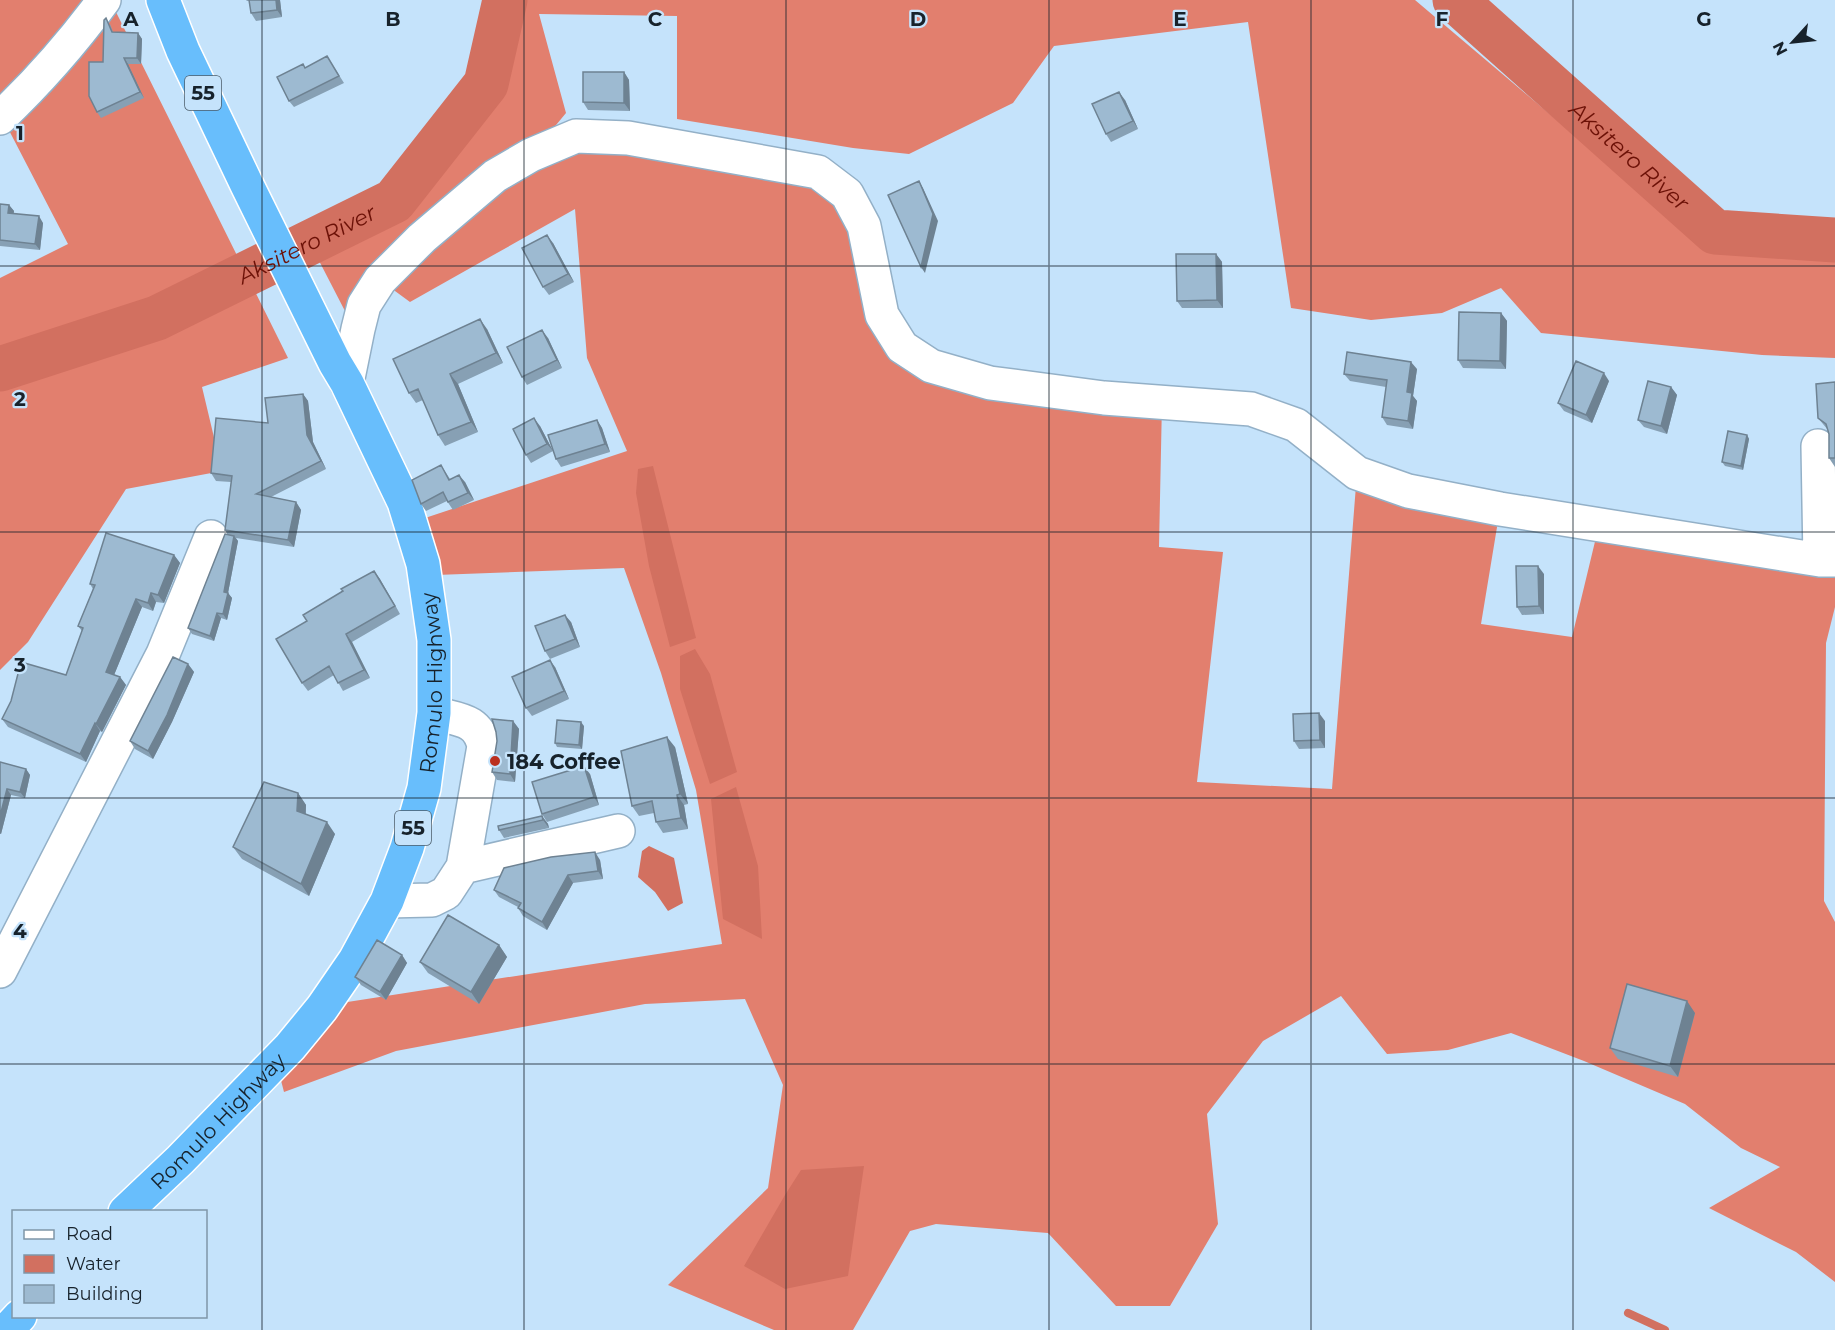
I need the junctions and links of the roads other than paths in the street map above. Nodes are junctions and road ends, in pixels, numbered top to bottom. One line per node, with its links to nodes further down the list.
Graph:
1 (104, 0): 3 (street)
2 (163, 0): 4 (highway, Romulo Highway / 55)
3 (0, 118)
4 (341, 373): 7 (street); 8 (highway, Romulo Highway / 55)
5 (1818, 446): 7 (street)
6 (212, 537): 12 (street)
7 (1828, 560)
8 (434, 713): 10 (street); 11 (highway, Romulo Highway / 55)
9 (618, 831): 10 (street)
10 (463, 867): 11 (street)
11 (387, 901): 13 (highway, Romulo Highway / 55)
12 (0, 971)
13 (127, 1210)
14 (19, 1318): 15 (highway)
15 (7, 1330)

